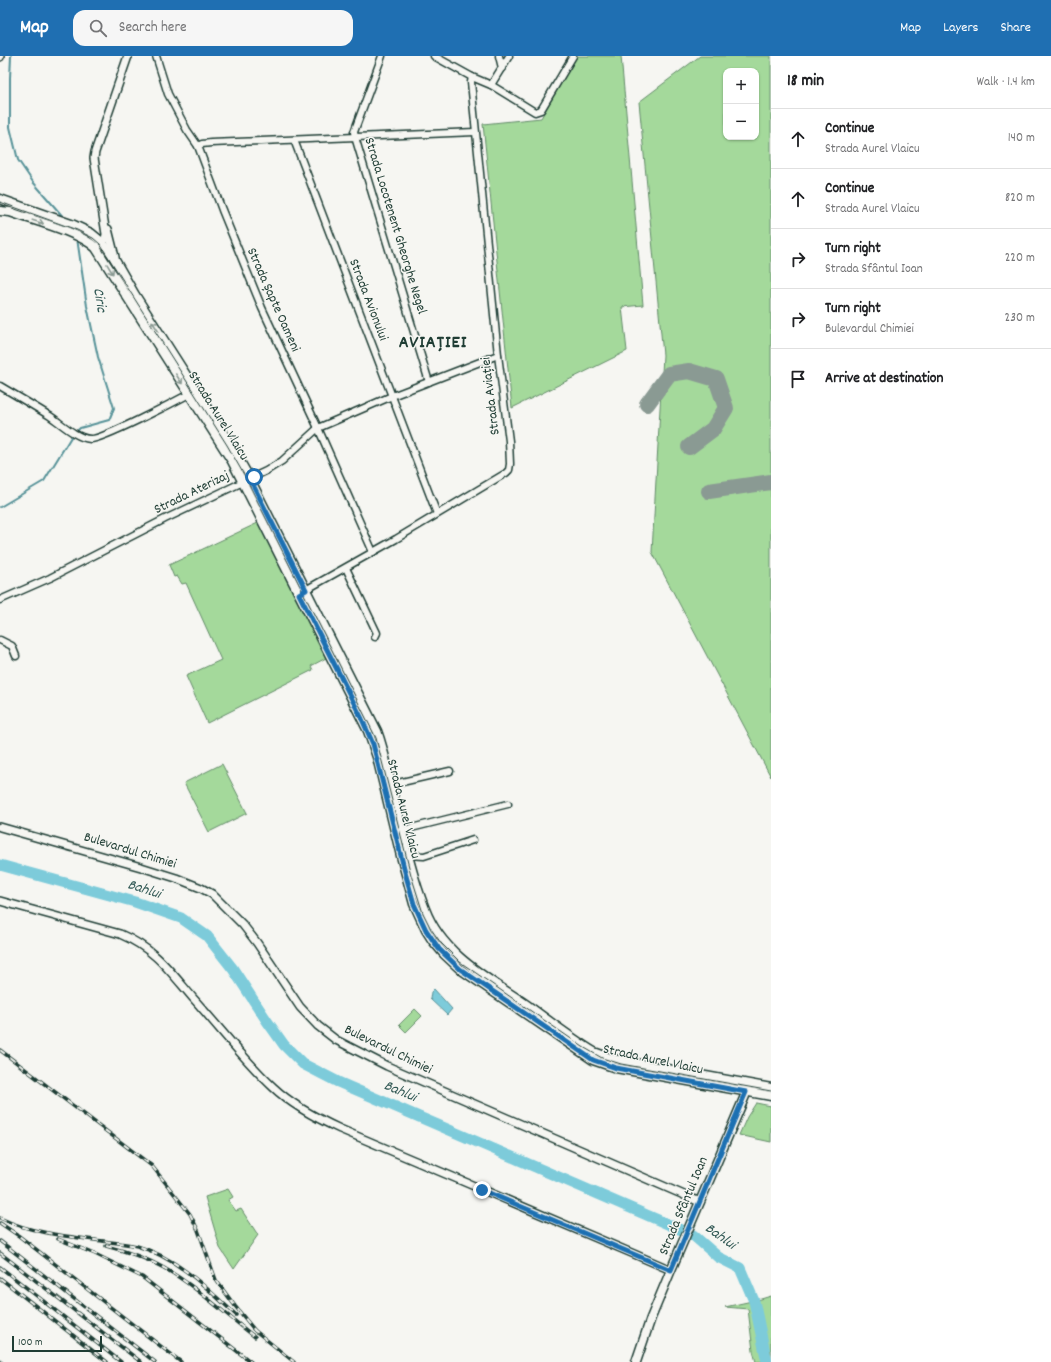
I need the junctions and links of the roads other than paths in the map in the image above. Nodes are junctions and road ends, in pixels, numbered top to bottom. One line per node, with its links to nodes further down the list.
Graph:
1 (128, 56): 17 (street, Strada Aurel Vlaicu)
2 (156, 56): 14 (street, Strada Șapte Oameni)
3 (382, 56): 12 (street, Strada Locotenent Gheorghe Negel)
4 (434, 56): 9 (street)
5 (499, 56): 8 (street)
6 (509, 56): 8 (street)
7 (573, 56): 10 (street)
8 (502, 68): 10 (street)
9 (472, 77): 10 (street); 11 (street, Strada Aviației)
10 (491, 85)
11 (475, 132): 12 (street); 22 (street, Strada Aviației)
12 (355, 137): 13 (street); 23 (street, Strada Locotenent Gheorghe Negel)
13 (294, 140): 14 (street); 26 (street, Strada Avionului)
14 (198, 146): 27 (street, Strada Șapte Oameni)
15 (0, 200): 18 (main road, Strada Aurel Vlaicu)
16 (2, 211): 18 (main road, Strada Aurel Vlaicu, one-way to 18)
17 (104, 222): 19 (street); 20 (street, Strada Aurel Vlaicu); 21 (street, Strada Aurel Vlaicu)
18 (73, 229): 19 (main road, Strada Aurel Vlaicu); 20 (main road, Strada Aurel Vlaicu)
19 (91, 233): 20 (main road, Strada Aurel Vlaicu)
20 (99, 245): 21 (main road, Strada Aurel Vlaicu); 25 (main road, Strada Aurel Vlaicu, one-way to 25)
21 (116, 262): 25 (main road, Strada Aurel Vlaicu, one-way to 21)
22 (498, 355): 23 (street, Strada Aterizaj); 29 (street, Strada Aviației)
23 (429, 382): 26 (street, Strada Aterizaj)
24 (0, 386): 25 (street)
25 (192, 392): 28 (main road, Strada Aurel Vlaicu)
26 (392, 396): 27 (street, Strada Aterizaj); 29 (street, Strada Avionului)
27 (318, 428): 28 (street, Strada Aterizaj); 30 (street, Strada Șapte Oameni)
28 (246, 481): 32 (main road, Strada Aurel Vlaicu); 33 (street, Strada Aterizaj)
29 (437, 514): 30 (street, Strada Aviației)
30 (373, 552): 31 (street, Strada Aviației)
31 (346, 568): 32 (street, Strada Aviației); 34 (street)
32 (302, 592): 38 (main road, Strada Aurel Vlaicu)
33 (0, 600)
34 (374, 637)
35 (0, 640): 36 (street)
36 (16, 656)
37 (450, 771): 38 (street)
38 (387, 784): 41 (main road, Strada Aurel Vlaicu)
39 (508, 804): 41 (street)
40 (0, 827): 48 (street, Bulevardul Chimiei)
41 (398, 832): 43 (main road, Strada Aurel Vlaicu); 45 (main road, Strada Aurel Vlaicu)
42 (473, 840): 43 (street)
43 (408, 855): 45 (main road, Strada Aurel Vlaicu)
44 (0, 901): 49 (street)
45 (747, 1087): 46 (main road, Strada Aurel Vlaicu); 47 (main road, Strada Aurel Vlaicu); 48 (main road, Strada Sfântul Ioan)
46 (771, 1088)
47 (771, 1096)
48 (700, 1202): 49 (main road, Strada Sfântul Ioan)
49 (671, 1270): 50 (main road, Strada Sfântul Ioan)
50 (636, 1362)

